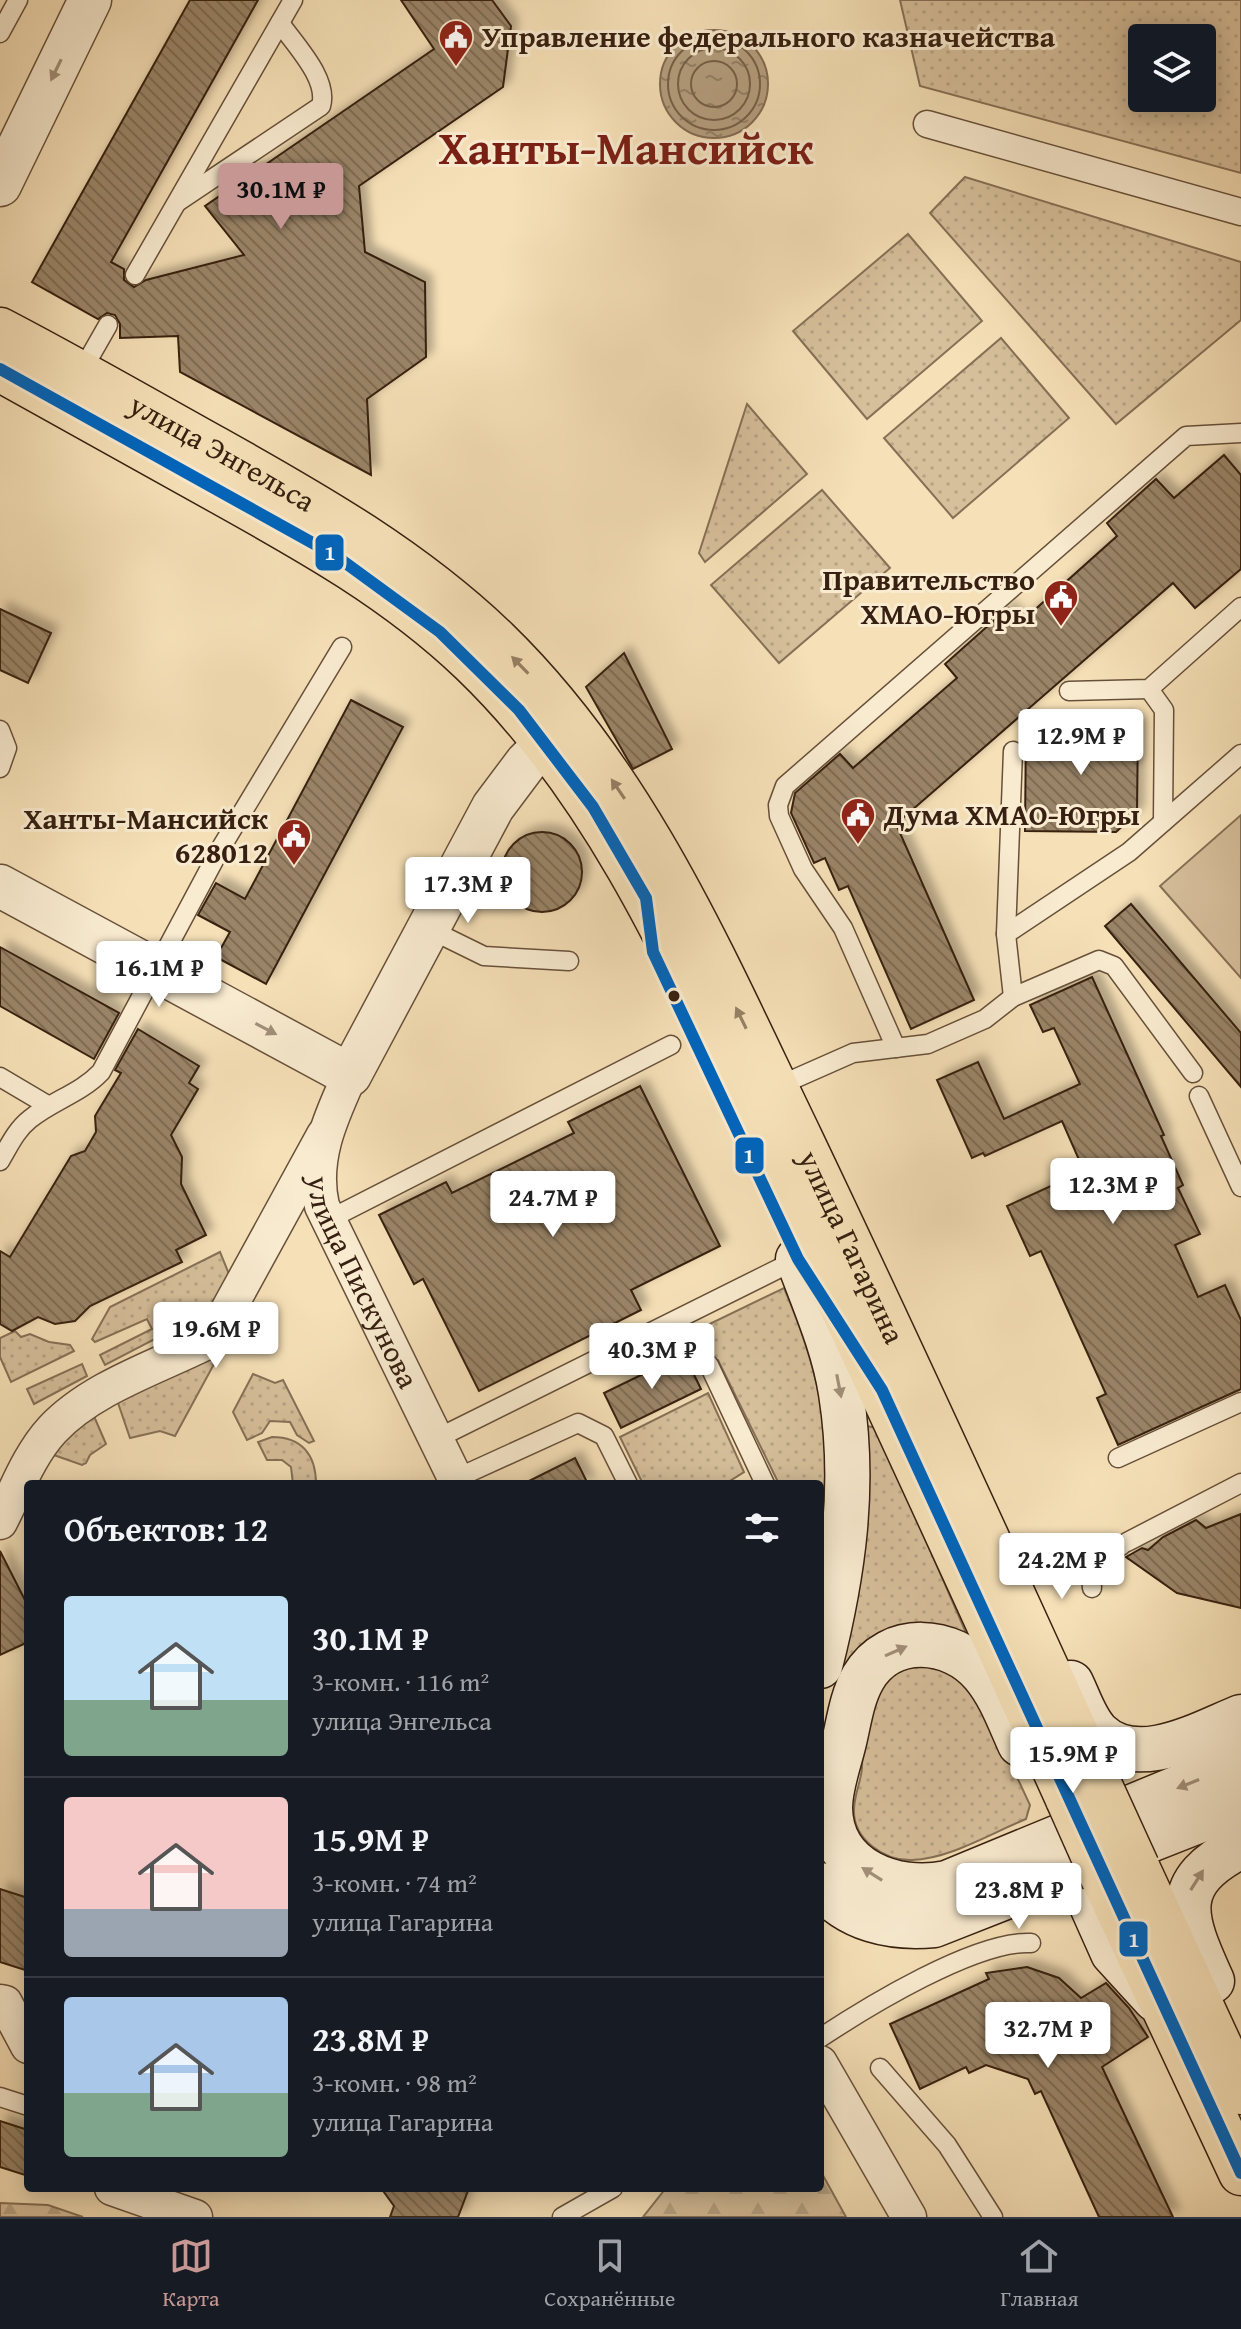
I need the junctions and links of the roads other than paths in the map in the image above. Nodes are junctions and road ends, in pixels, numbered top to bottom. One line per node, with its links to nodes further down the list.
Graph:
1 (18, 0): 5 (lane)
2 (90, 0): 7 (street, one-way to 7)
3 (293, 0): 4 (lane)
4 (280, 23): 8 (lane); 8 (lane)
5 (0, 33)
6 (927, 124): 9 (street)
7 (0, 185)
8 (177, 203): 10 (lane)
9 (1241, 212)
10 (135, 275)
11 (108, 325): 14 (lane)
12 (0, 330): 14 (main road, улица Энгельса)
13 (0, 369): 21 (main road, улица Энгельса)
14 (80, 374): 21 (main road, улица Энгельса, one-way to 14)
15 (1241, 433): 34 (lane)
16 (1241, 607): 18 (lane)
17 (342, 647): 31 (lane)
18 (1149, 689): 19 (lane); 25 (lane)
19 (1069, 691)
20 (0, 730): 24 (lane)
21 (559, 734): 27 (main road, улица Гагарина); 28 (street); 39 (main road, улица Гагарина, one-way to 21)
22 (1013, 751): 29 (lane)
23 (1241, 754): 25 (lane)
24 (0, 768)
25 (1163, 822): 29 (lane)
26 (0, 886): 31 (street)
27 (646, 898): 39 (main road, улица Гагарина); 46 (main road)
28 (429, 929): 30 (lane); 36 (street)
29 (1006, 934): 32 (lane)
30 (569, 961)
31 (157, 970): 36 (street, one-way to 36); 40 (lane)
32 (1013, 997): 34 (lane); 35 (lane)
33 (671, 1045): 44 (lane)
34 (896, 1048): 39 (lane)
35 (1193, 1073)
36 (350, 1075): 41 (street, улица Пискунова)
37 (0, 1077): 40 (lane)
38 (1199, 1096): 43 (lane)
39 (763, 1101): 46 (main road); 48 (main road, улица Гагарина)
40 (49, 1106): 42 (lane)
41 (324, 1135): 44 (street, улица Пискунова); 45 (street)
42 (0, 1161)
43 (1241, 1187)
44 (330, 1228): 45 (street); 50 (street, улица Пискунова)
45 (272, 1236): 57 (street)
46 (798, 1259): 48 (main road); 50 (lane); 60 (main road, one-way to 60)
47 (709, 1365): 55 (lane)
48 (898, 1382): 58 (main road, улица Гагарина); 61 (main road); 65 (main road, улица Гагарина)
49 (1241, 1402): 51 (lane)
50 (436, 1439): 52 (street, улица Пискунова)
51 (1118, 1458)
52 (456, 1480)
53 (458, 1480): 54 (lane)
54 (626, 1480)
55 (757, 1480)
56 (1241, 1483): 59 (lane)
57 (0, 1522)
58 (1007, 1581): 61 (main road); 65 (main road, улица Гагарина)
59 (1092, 1588)
60 (824, 1649)
61 (1060, 1659): 62 (main road)
62 (1241, 1717)
63 (1241, 1762): 65 (main road, one-way to 65)
64 (1241, 1804): 65 (main road)
65 (1098, 1828): 65 (main road, one-way to 65); 67 (main road); 75 (main road, улица Гагарина); 78 (main road, улица Гагарина)
66 (1241, 1846): 72 (main road, one-way to 66)
67 (824, 1889)
68 (1031, 1943): 70 (lane)
69 (11, 2006): 71 (street)
70 (824, 2035)
71 (24, 2037)
72 (1241, 2046)
73 (880, 2068): 84 (lane)
74 (824, 2070): 83 (street)
75 (1241, 2092)
76 (0, 2097): 77 (lane)
77 (24, 2105)
78 (1241, 2173)
79 (123, 2192): 81 (street)
80 (606, 2192): 82 (lane)
81 (195, 2217)
82 (562, 2217)
83 (909, 2217)
84 (993, 2217)

